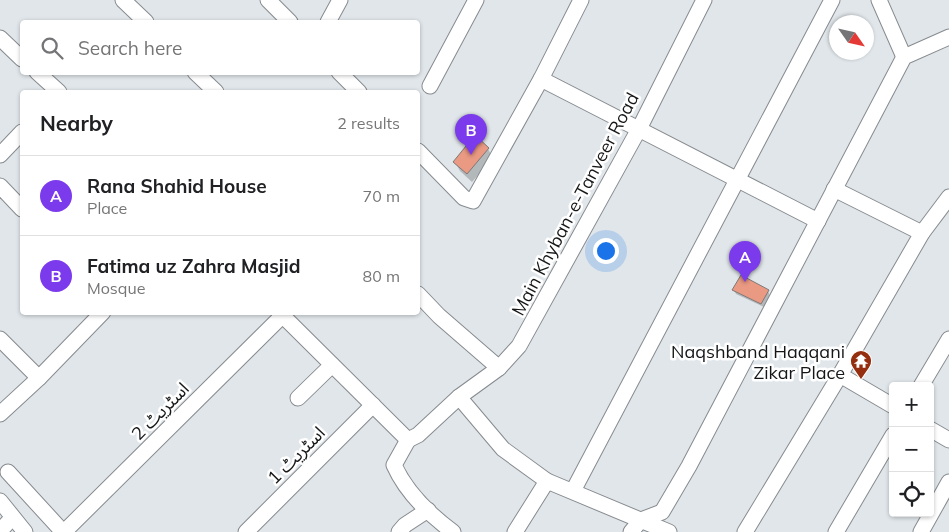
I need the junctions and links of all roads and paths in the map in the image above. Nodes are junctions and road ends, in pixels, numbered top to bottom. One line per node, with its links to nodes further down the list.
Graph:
1 (123, 0): 9 (street)
2 (268, 0): 10 (street)
3 (340, 0): 11 (street)
4 (476, 0): 20 (street)
5 (581, 0): 19 (street)
6 (704, 0): 24 (street, Main Khyban-e-Tanveer Road)
7 (832, 0): 28 (street)
8 (878, 0): 15 (street)
9 (144, 20)
10 (288, 20)
11 (329, 20)
12 (949, 37): 15 (street)
13 (0, 38): 14 (street)
14 (20, 57)
15 (904, 57): 30 (street)
16 (40, 75): 21 (street)
17 (198, 75): 22 (street)
18 (342, 75): 23 (street)
19 (541, 79): 24 (street); 26 (street)
20 (430, 86)
21 (57, 90)
22 (214, 90)
23 (357, 90)
24 (639, 129): 28 (street); 42 (street, Main Khyban-e-Tanveer Road)
25 (20, 134): 27 (street)
26 (420, 153)
27 (0, 155)
28 (739, 180): 33 (street); 58 (street)
29 (0, 186): 32 (street)
30 (834, 189): 33 (street); 34 (street)
31 (949, 197): 34 (street)
32 (20, 207)
33 (818, 221): 62 (street)
34 (922, 233): 43 (street)
35 (420, 296): 42 (street)
36 (100, 315): 44 (street)
37 (279, 315): 65 (street, اسٹریٹ 2)
38 (281, 315): 41 (street)
39 (0, 339): 44 (street)
40 (949, 339): 45 (street)
41 (332, 365): 46 (street); 49 (street)
42 (499, 368): 47 (street, Main Khyban-e-Tanveer Road)
43 (840, 375): 48 (street); 71 (street)
44 (39, 378): 50 (street)
45 (924, 382)
46 (298, 398)
47 (456, 401): 52 (street, Main Khyban-e-Tanveer Road); 56 (street)
48 (889, 404)
49 (373, 406): 52 (street); 66 (street, اسٹریٹ 1)
50 (0, 414)
51 (934, 431): 53 (street)
52 (408, 440): 60 (street)
53 (949, 440)
54 (889, 442): 72 (street)
55 (8, 472): 65 (street)
56 (547, 481): 58 (street); 69 (street)
57 (949, 482): 73 (street)
58 (573, 492): 62 (street)
59 (0, 501): 61 (street)
60 (428, 510): 67 (street); 68 (street)
61 (12, 518): 63 (street); 64 (street)
62 (636, 526): 70 (street)
63 (0, 531)
64 (25, 532)
65 (63, 532)
66 (246, 532)
67 (399, 532)
68 (453, 532)
69 (515, 532)
70 (669, 532)
71 (745, 532)
72 (836, 532)
73 (921, 532)

